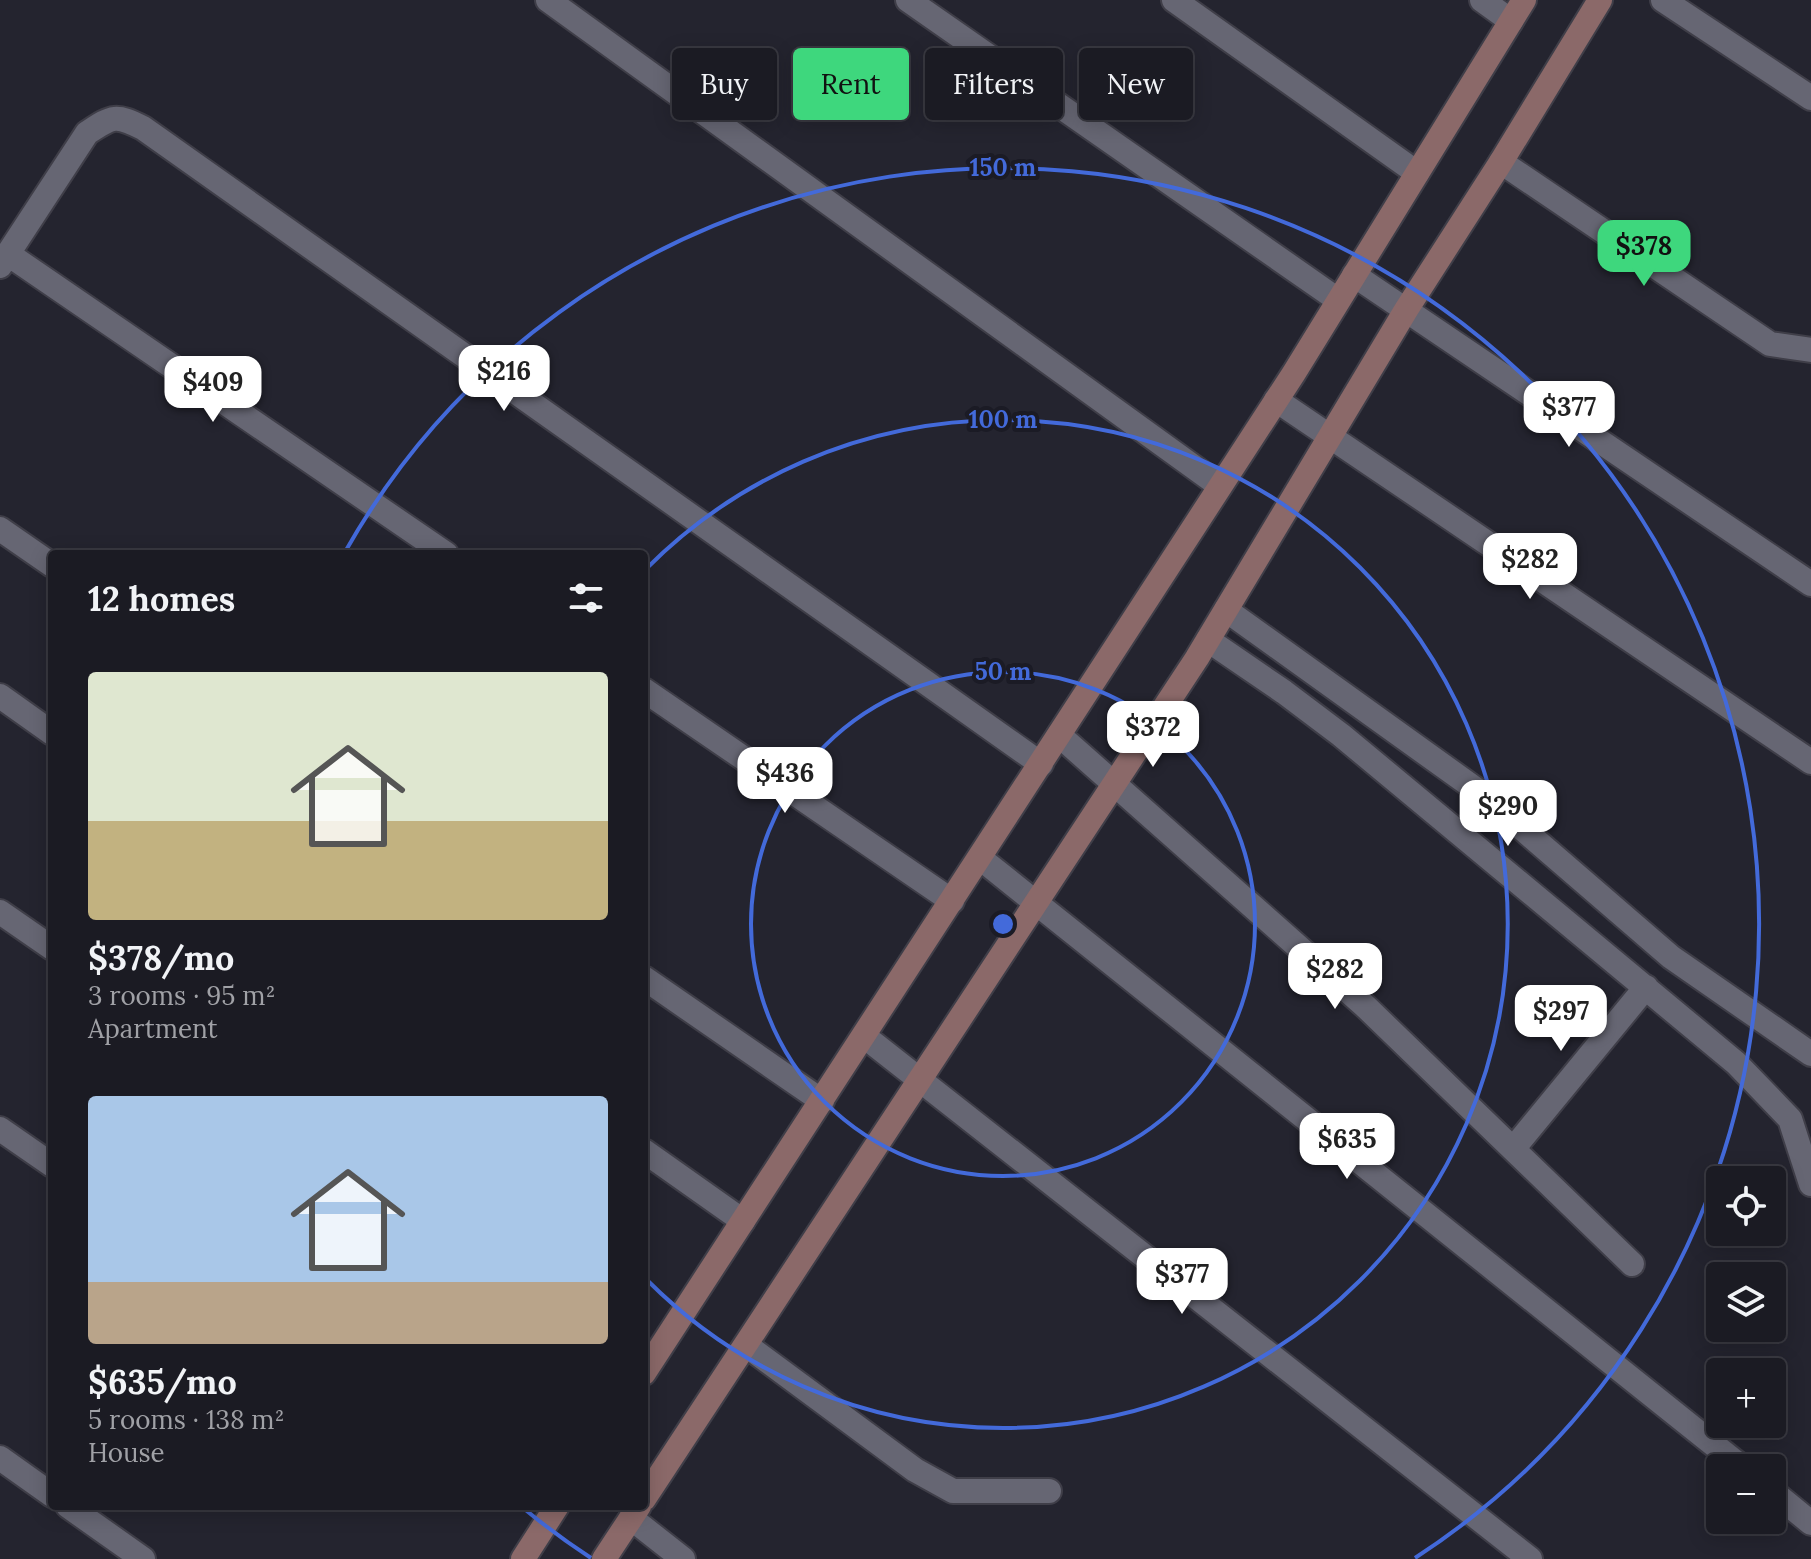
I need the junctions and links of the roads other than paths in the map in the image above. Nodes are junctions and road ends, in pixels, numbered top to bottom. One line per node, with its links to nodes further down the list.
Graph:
1 (548, 0): 18 (street)
2 (908, 0): 13 (street)
3 (1174, 0): 10 (street)
4 (1482, 0): 7 (street)
5 (1600, 0): 9 (street)
6 (1663, 0): 8 (street)
7 (1518, 10): 10 (street)
8 (1811, 98)
9 (1501, 162): 14 (street); 15 (street)
10 (1417, 173): 12 (street)
11 (4, 260): 20 (street); 30 (street)
12 (1354, 275): 13 (street); 14 (street)
13 (1338, 300): 16 (street)
14 (1406, 310): 17 (street); 22 (street)
15 (1811, 350)
16 (1276, 400): 17 (street); 18 (street)
17 (1330, 437): 23 (street); 29 (street)
18 (1220, 486): 28 (street)
19 (0, 529): 21 (street)
20 (440, 550)
21 (48, 562)
22 (1811, 584)
23 (1226, 610): 24 (street); 40 (street)
24 (1208, 640): 31 (street); 38 (street)
25 (648, 693): 33 (street)
26 (0, 696): 27 (street)
27 (48, 730)
28 (1059, 735): 30 (street); 31 (street)
29 (1811, 762)
30 (1041, 764): 32 (street)
31 (1114, 784): 34 (street); 44 (street)
32 (980, 858): 33 (street); 34 (street)
33 (952, 901): 39 (street)
34 (1037, 903): 41 (street); 52 (street)
35 (0, 912): 36 (street)
36 (48, 945)
37 (648, 981): 42 (street)
38 (1646, 987): 44 (street); 47 (street)
39 (864, 1036): 41 (street); 42 (street)
40 (1811, 1054)
41 (920, 1081): 50 (street); 67 (street)
42 (822, 1101): 48 (street)
43 (0, 1129): 46 (street)
44 (1513, 1149): 49 (street)
45 (648, 1154): 48 (street)
46 (48, 1162)
47 (1811, 1184)
48 (743, 1221): 51 (street)
49 (1632, 1264)
50 (746, 1345): 54 (street); 56 (street)
51 (648, 1363)
52 (1726, 1454)
53 (0, 1458): 55 (street)
54 (1049, 1491)
55 (48, 1492)
56 (648, 1492)
57 (1786, 1502): 62 (street)
58 (74, 1510): 63 (street)
59 (549, 1510): 64 (street)
60 (636, 1510): 65 (street)
61 (641, 1510): 66 (street)
62 (1811, 1523)
63 (143, 1559)
64 (523, 1559)
65 (604, 1559)
66 (683, 1559)
67 (1530, 1559)

